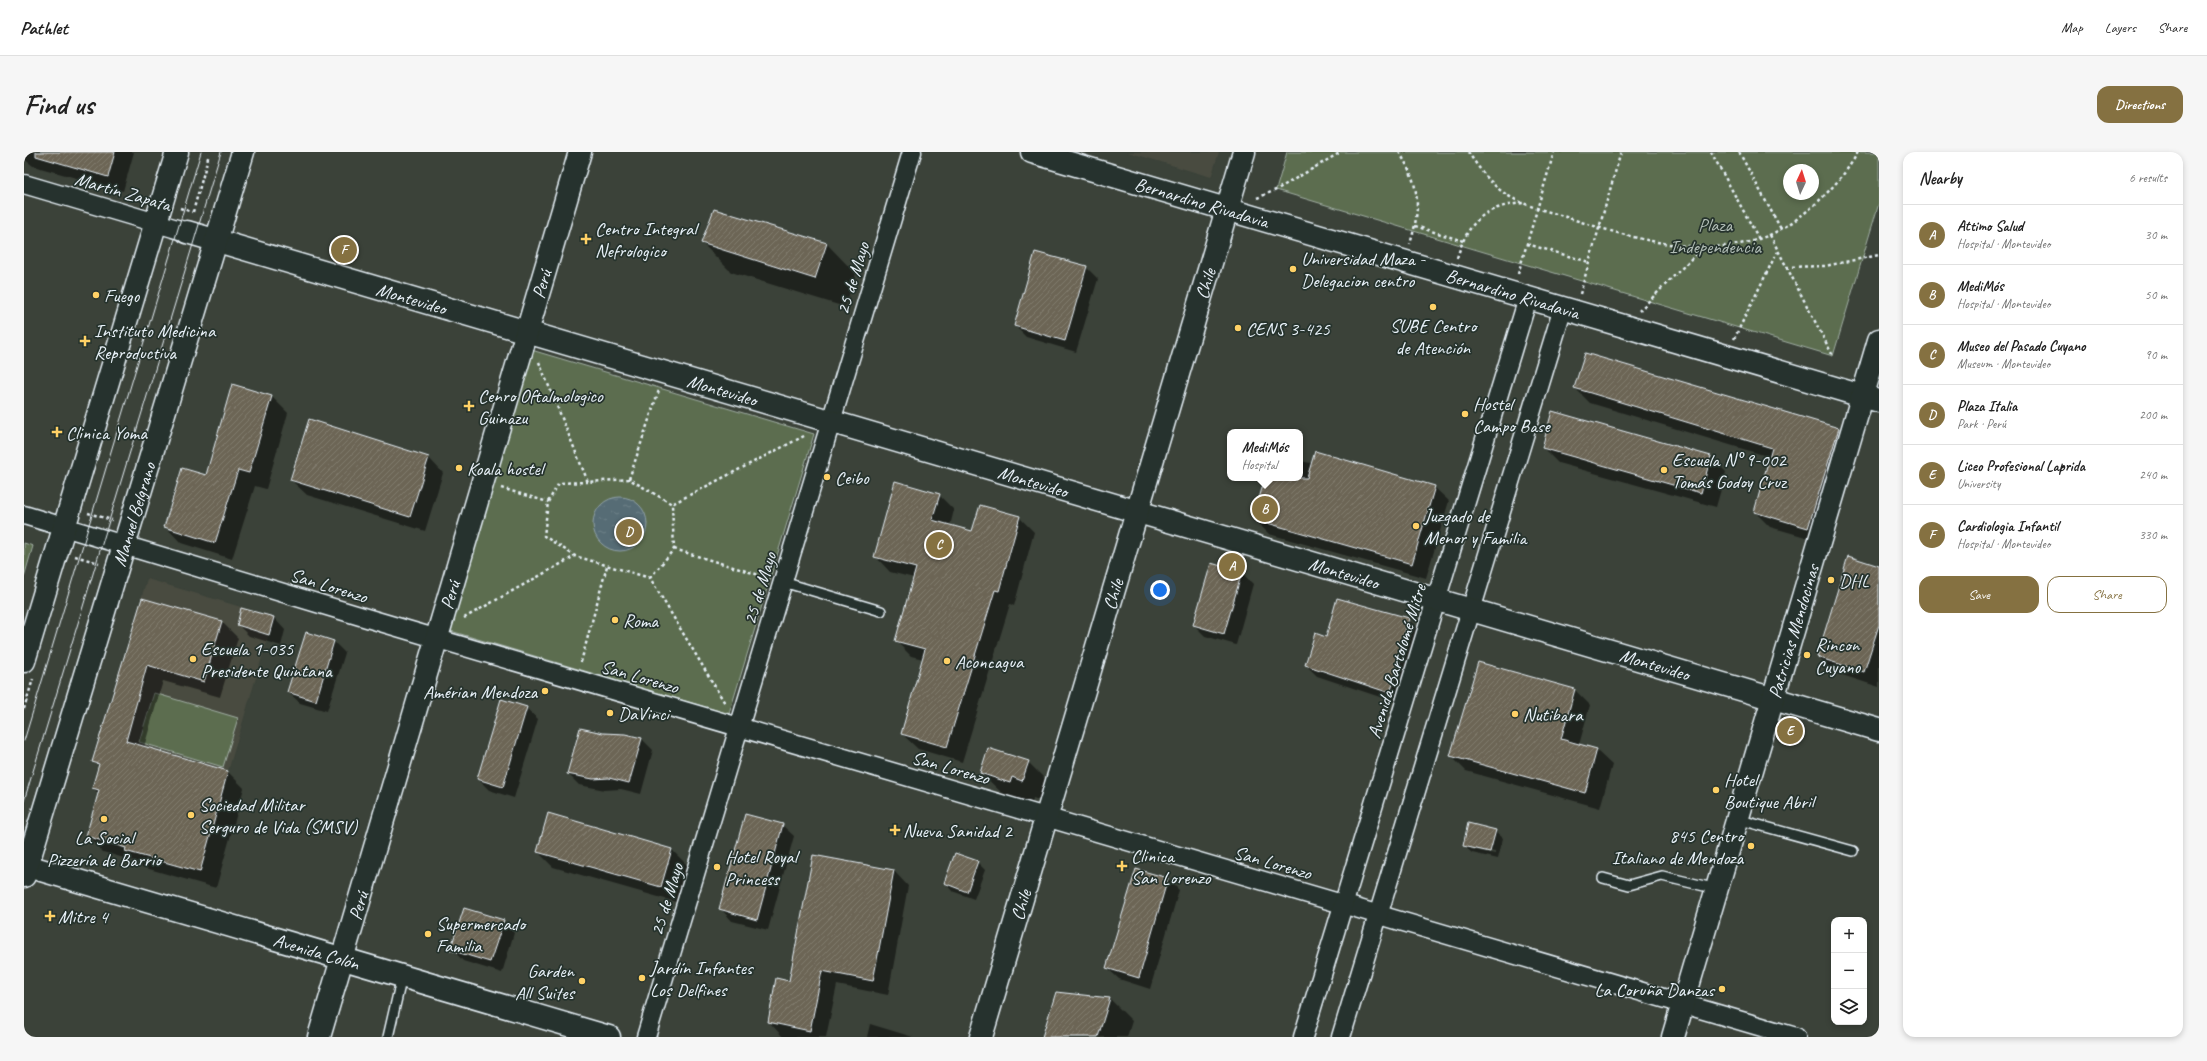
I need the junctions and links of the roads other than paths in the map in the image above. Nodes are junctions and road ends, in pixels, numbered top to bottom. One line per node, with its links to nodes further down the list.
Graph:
1 (177, 152): 9 (street)
2 (243, 152): 11 (street, Manuel Belgrano)
3 (580, 152): 14 (street, Perú)
4 (912, 152): 17 (street, 25 de Mayo)
5 (1032, 152): 8 (street, Bernardino Rivadavia)
6 (1244, 152): 8 (street, Chile)
7 (24, 184): 9 (street, Martín Zapata)
8 (1227, 210): 12 (street, Bernardino Rivadavia); 18 (street, Chile)
9 (156, 222): 10 (street, Martín Zapata); 20 (street)
10 (190, 222): 11 (street, Montevideo)
11 (217, 241): 14 (street, Montevideo); 21 (street, Manuel Belgrano)
12 (1528, 298): 13 (street, Bernardino Rivadavia); 23 (street, Avenida Bartolomé Mitre)
13 (1563, 308): 16 (street, Bernardino Rivadavia); 24 (street)
14 (527, 332): 17 (street, Montevideo); 26 (street, Perú)
15 (1879, 340): 16 (street, Patricias Mendocinas)
16 (1871, 398): 28 (street, Patricias Mendocinas)
17 (831, 422): 18 (street, Montevideo); 22 (street, 25 de Mayo)
18 (1138, 512): 23 (street, Montevideo); 31 (street, Chile)
19 (24, 515): 20 (street, San Lorenzo)
20 (67, 518): 21 (street, San Lorenzo); 27 (street)
21 (127, 536): 26 (street, San Lorenzo); 34 (street, Manuel Belgrano)
22 (783, 582): 25 (lane); 29 (street, 25 de Mayo)
23 (1436, 600): 24 (street, Montevideo); 37 (street, Avenida Bartolomé Mitre)
24 (1471, 610): 28 (street, Montevideo); 38 (street)
25 (881, 611)
26 (436, 638): 29 (street, San Lorenzo); 39 (street, Perú)
27 (24, 661)
28 (1773, 699): 30 (street, Montevideo); 32 (street, Patricias Mendocinas)
29 (739, 727): 31 (street, San Lorenzo); 45 (street, 25 de Mayo)
30 (1879, 730)
31 (1047, 817): 37 (street, San Lorenzo); 46 (street, Chile)
32 (1737, 819): 33 (lane); 36 (street, Patricias Mendocinas)
33 (1853, 851)
34 (25, 869): 39 (street, Avenida Colón)
35 (1602, 878): 36 (lane)
36 (1717, 889): 41 (street, Patricias Mendocinas)
37 (1344, 904): 38 (street, San Lorenzo); 47 (street, Avenida Bartolomé Mitre)
38 (1378, 915): 41 (street, San Lorenzo); 48 (street)
39 (342, 959): 40 (street, Avenida Colón); 42 (street, Perú)
40 (402, 976): 43 (lane); 44 (street, Avenida Colón)
41 (1683, 1004): 49 (street, Patricias Mendocinas); 50 (street, San Lorenzo)
42 (319, 1037)
43 (388, 1037)
44 (609, 1037)
45 (646, 1037)
46 (982, 1037)
47 (1303, 1037)
48 (1341, 1037)
49 (1673, 1037)
50 (1796, 1037)

